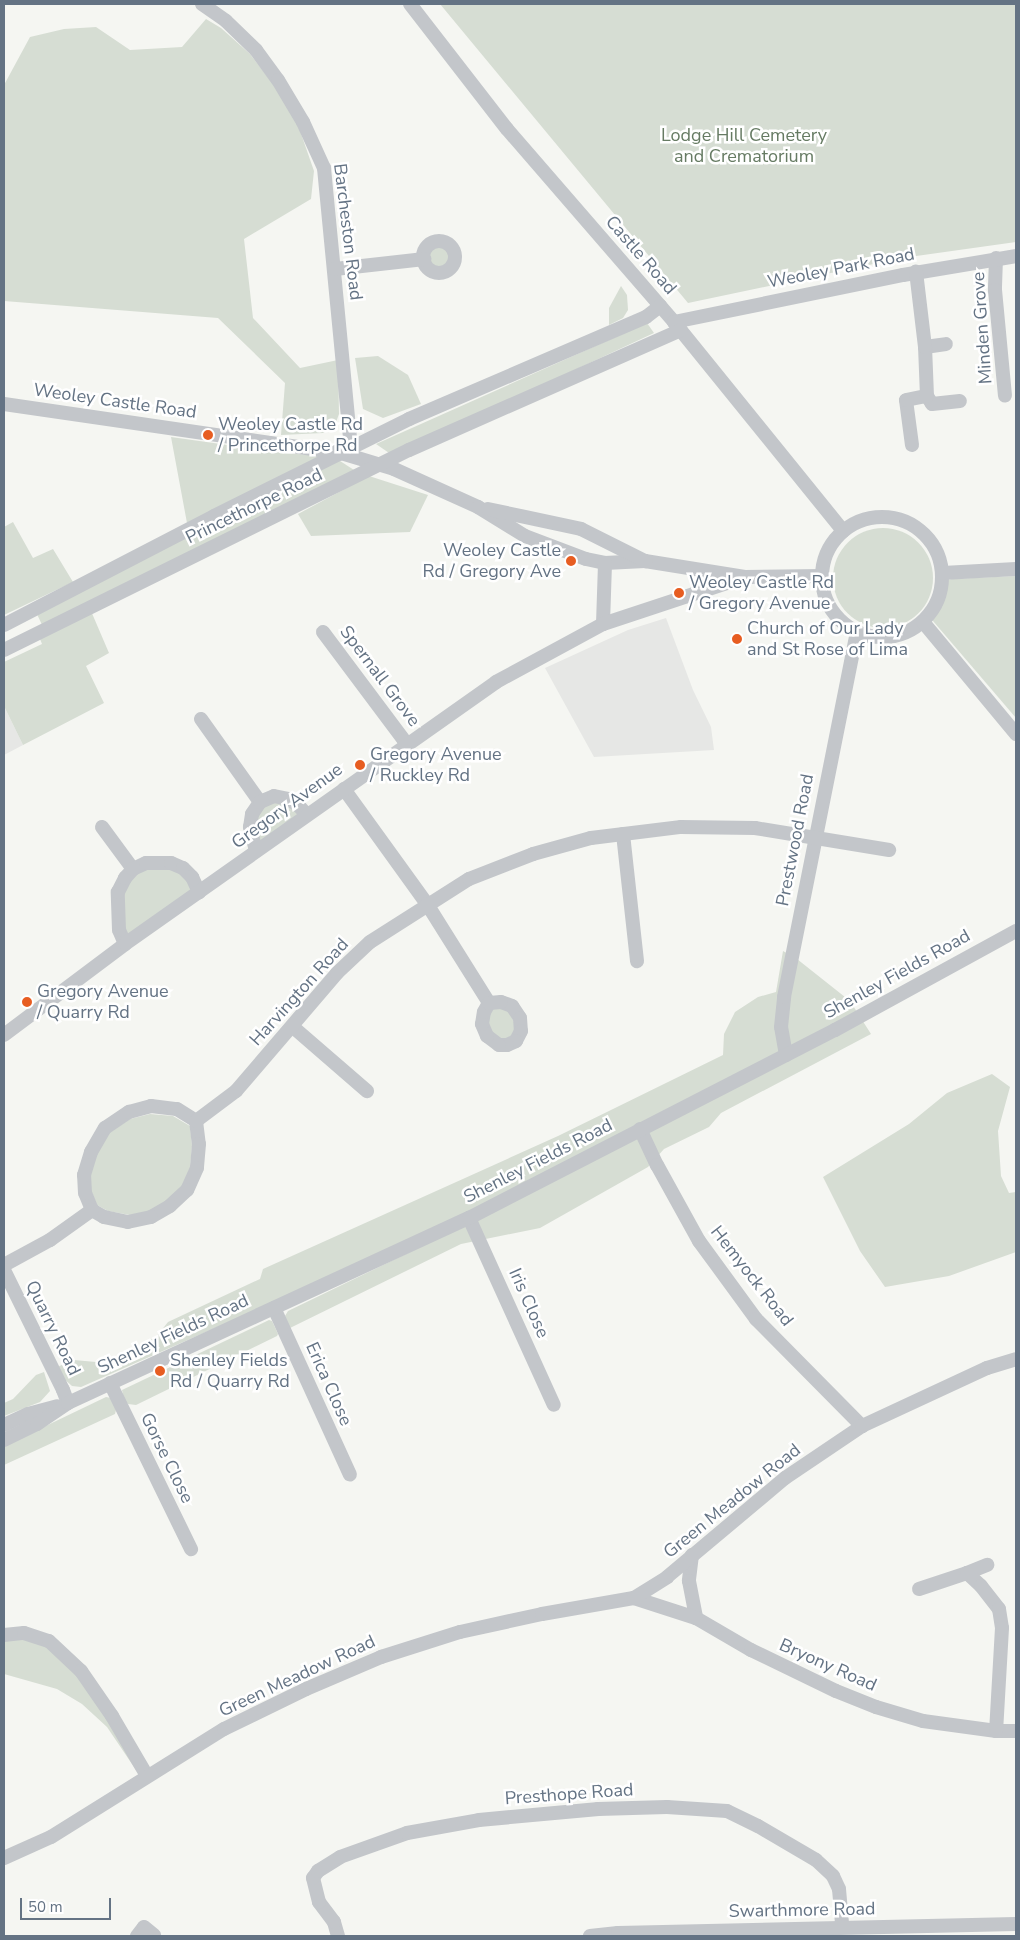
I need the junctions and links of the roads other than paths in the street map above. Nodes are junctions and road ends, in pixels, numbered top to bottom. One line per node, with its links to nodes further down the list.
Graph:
1 (202, 4): 6 (street, Barcheston Road)
2 (410, 4): 8 (street, Castle Road)
3 (1016, 256): 4 (street, Weoley Park Road)
4 (996, 258): 7 (street, Weoley Park Road); 13 (street, Minden Grove)
5 (424, 259): 6 (street)
6 (335, 269): 17 (street, Barcheston Road)
7 (916, 272): 9 (street, Weoley Park Road); 11 (street)
8 (660, 306): 9 (street, Castle Road); 17 (street, Princethorpe Road)
9 (678, 326): 18 (street, Princethorpe Road); 20 (street, Castle Road)
10 (946, 344): 11 (street)
11 (925, 347): 12 (street)
12 (927, 396): 14 (street); 16 (street)
13 (1005, 396)
14 (960, 401)
15 (4, 404): 17 (street, Weoley Castle Road)
16 (912, 445)
17 (346, 451): 18 (street, Weoley Castle Road); 27 (street, Princethorpe Road)
18 (380, 464): 19 (street, Weoley Castle Road); 33 (street, Princethorpe Road)
19 (478, 508): 21 (street, Weoley Castle Road); 22 (street, Weoley Castle Road)
20 (843, 531): 24 (street); 25 (street)
21 (645, 561): 22 (street, Weoley Castle Road); 26 (street, Weoley Castle Road)
22 (605, 563): 29 (street)
23 (1016, 569): 24 (street)
24 (943, 573): 28 (street)
25 (822, 576): 26 (street, Weoley Castle Road); 32 (street)
26 (744, 577): 29 (street, Gregory Avenue)
27 (28, 613): 30 (street, Princethorpe Road); 33 (street)
28 (922, 622): 32 (street); 36 (street)
29 (603, 624): 37 (street, Gregory Avenue)
30 (4, 625)
31 (323, 632): 37 (street, Spernall Grove)
32 (857, 632): 43 (street, Prestwood Road)
33 (37, 633): 34 (street, Princethorpe Road)
34 (4, 650)
35 (201, 719): 39 (street)
36 (1016, 734)
37 (406, 743): 38 (street, Gregory Avenue)
38 (344, 789): 40 (street, Gregory Avenue); 48 (street)
39 (260, 802): 40 (street); 45 (street)
40 (306, 814): 45 (street, Gregory Avenue)
41 (102, 827): 46 (street)
42 (623, 834): 43 (street, Harvington Road); 48 (street, Harvington Road); 51 (street)
43 (814, 837): 44 (street, Harvington Road); 55 (street, Prestwood Road)
44 (889, 850)
45 (256, 851): 47 (street, Gregory Avenue)
46 (133, 869): 47 (street); 50 (street)
47 (199, 892): 50 (street, Gregory Avenue)
48 (427, 904): 52 (street); 53 (street, Harvington Road)
49 (1016, 931): 55 (street, Shenley Fields Road)
50 (125, 944): 54 (street, Gregory Avenue)
51 (637, 961)
52 (489, 1003)
53 (293, 1027): 56 (street); 57 (street, Harvington Road)
54 (4, 1035)
55 (786, 1055): 58 (street, Shenley Fields Road)
56 (367, 1091)
57 (196, 1121): 59 (street); 59 (street)
58 (640, 1129): 60 (street, Shenley Fields Road); 69 (street, Hemyock Road)
59 (92, 1210): 61 (street)
60 (469, 1218): 63 (street, Shenley Fields Road); 67 (street, Iris Close)
61 (4, 1265)
62 (4, 1270): 66 (street, Quarry Road)
63 (274, 1308): 65 (street, Shenley Fields Road); 71 (street, Erica Close)
64 (1016, 1359): 69 (street, Green Meadow Road)
65 (110, 1383): 66 (street, Shenley Fields Road); 72 (street, Gorse Close)
66 (68, 1403): 68 (street, Shenley Fields Road); 70 (street, Shenley Fields Road)
67 (554, 1405)
68 (4, 1425)
69 (862, 1426): 73 (street, Green Meadow Road)
70 (4, 1440)
71 (350, 1475)
72 (191, 1550)
73 (692, 1555): 77 (street, Green Meadow Road); 78 (street)
74 (987, 1565): 75 (street)
75 (967, 1573): 76 (street); 80 (street)
76 (919, 1589)
77 (634, 1598): 78 (street, Green Meadow Road); 82 (street, Green Meadow Road)
78 (696, 1618): 80 (street, Bryony Road)
79 (4, 1635): 82 (street)
80 (996, 1731): 81 (street, Bryony Road)
81 (1016, 1731)
82 (147, 1776): 83 (street, Green Meadow Road)
83 (4, 1858)
84 (1016, 1924): 85 (street, Swarthmore Road)
85 (842, 1927): 86 (street, Presthope Road); 87 (street, Swarthmore Road)
86 (338, 1936)
87 (590, 1936)

